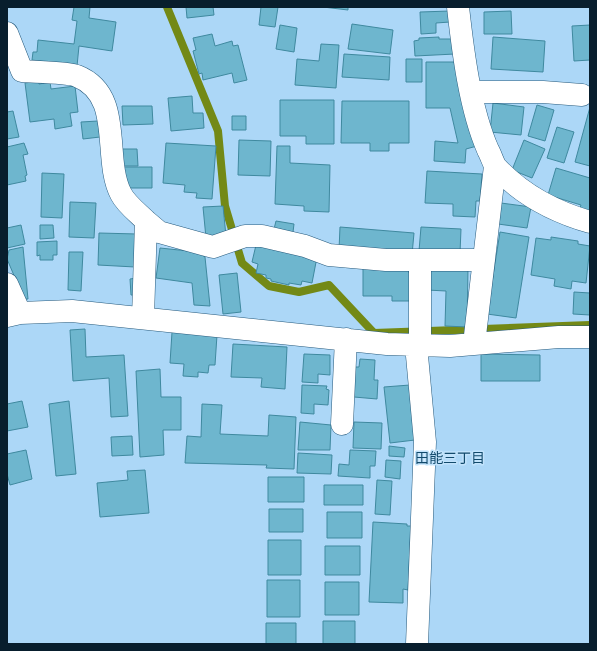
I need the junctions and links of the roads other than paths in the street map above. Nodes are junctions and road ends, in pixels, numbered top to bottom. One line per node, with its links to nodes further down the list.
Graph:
1 (458, 7): 3 (street)
2 (7, 33): 6 (street)
3 (472, 92): 4 (street); 5 (street)
4 (582, 95)
5 (495, 166): 7 (street); 9 (street)
6 (146, 221): 8 (street); 12 (street)
7 (590, 222)
8 (420, 260): 9 (street); 16 (street)
9 (484, 260): 15 (street)
10 (7, 284): 11 (street)
11 (14, 314): 12 (street)
12 (143, 318): 14 (street)
13 (590, 337): 15 (street)
14 (346, 339): 16 (street); 17 (street)
15 (474, 344): 16 (street)
16 (418, 345): 18 (street)
17 (342, 424)
18 (417, 644)

